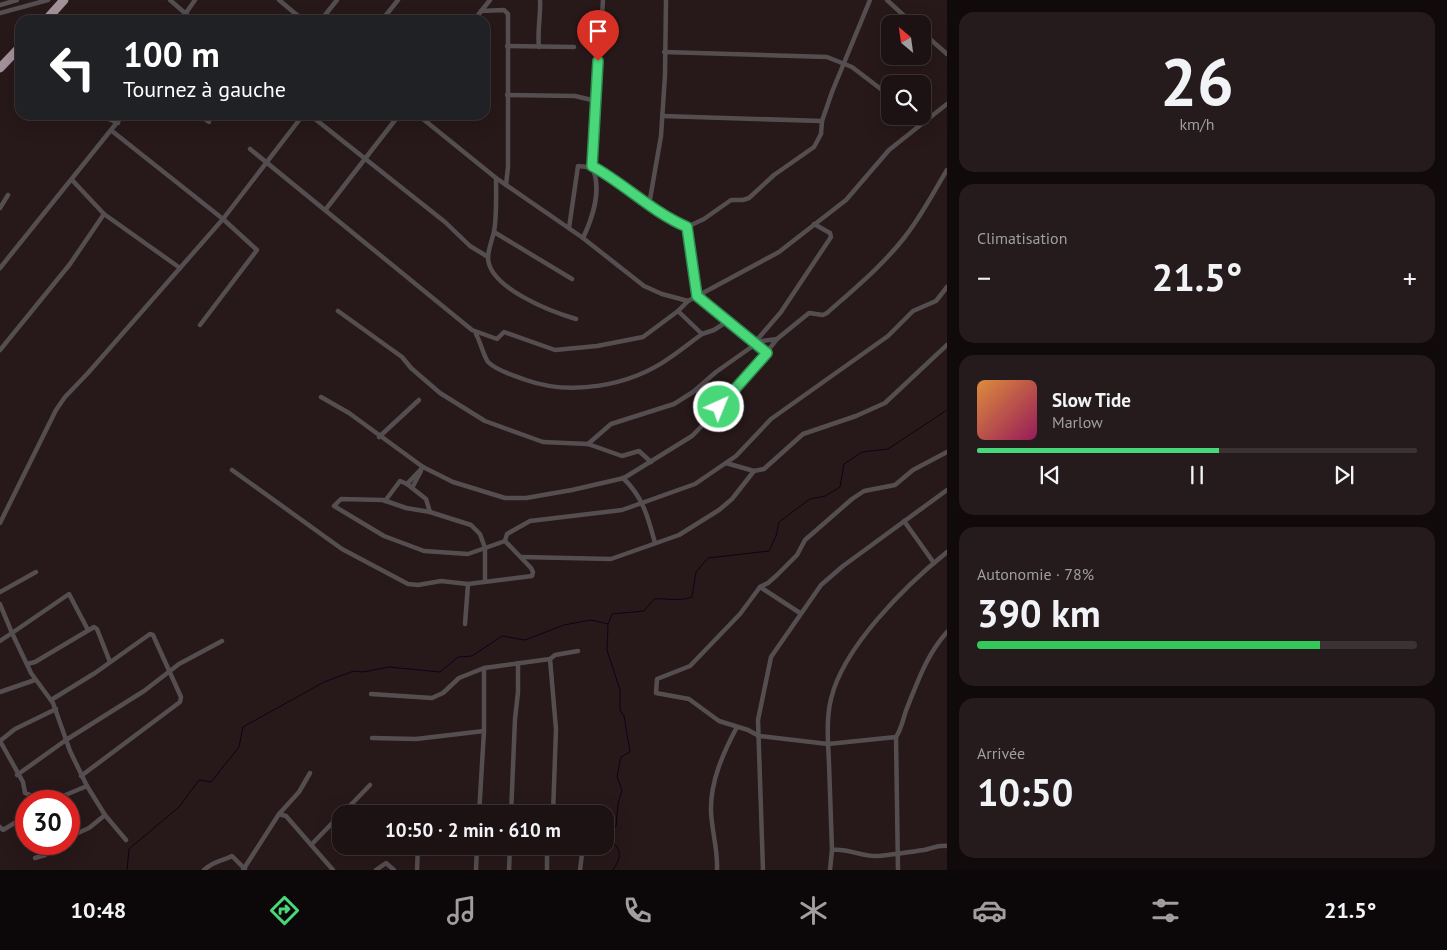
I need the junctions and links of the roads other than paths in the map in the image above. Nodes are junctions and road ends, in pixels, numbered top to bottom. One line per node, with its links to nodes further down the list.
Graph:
1 (17, 0): 15 (street)
2 (48, 0): 17 (street)
3 (64, 0): 19 (highway)
4 (170, 0): 18 (street)
5 (195, 0): 18 (street)
6 (279, 0): 21 (street)
7 (337, 0): 22 (street)
8 (398, 0): 23 (street)
9 (490, 0): 16 (street)
10 (540, 0): 28 (street)
11 (603, 0): 37 (street)
12 (666, 0): 30 (street)
13 (870, 0): 33 (street)
14 (887, 0): 25 (street)
15 (0, 5)
16 (481, 11): 24 (street); 27 (street)
17 (0, 12)
18 (185, 13): 20 (street)
19 (50, 15)
20 (187, 15)
21 (297, 15)
22 (325, 15)
23 (386, 15)
24 (478, 15)
25 (903, 15)
26 (931, 40): 31 (street)
27 (507, 46): 28 (street); 36 (street)
28 (539, 46): 29 (street)
29 (574, 47)
30 (664, 52): 33 (street); 39 (street)
31 (947, 54)
32 (15, 58): 34 (highway)
33 (844, 62): 35 (street); 47 (street)
34 (0, 68)
35 (881, 88)
36 (507, 95): 37 (street); 59 (street)
37 (596, 101): 55 (street)
38 (947, 104): 50 (street)
39 (662, 116): 47 (street); 61 (street)
40 (111, 120): 49 (street)
41 (120, 120): 49 (street)
42 (206, 120): 48 (street)
43 (299, 120): 54 (street)
44 (316, 120): 53 (street)
45 (395, 120): 53 (street)
46 (424, 120): 57 (street)
47 (822, 121): 67 (street)
48 (209, 122)
49 (118, 123): 51 (street)
50 (918, 126): 66 (street)
51 (112, 131): 58 (street); 65 (street)
52 (250, 148): 54 (street)
53 (364, 158): 63 (street); 71 (street)
54 (268, 162): 63 (street); 65 (street)
55 (592, 166): 61 (street); 68 (street); 70 (street)
56 (947, 170): 85 (street)
57 (496, 178): 59 (street); 69 (street)
58 (73, 180): 64 (street); 72 (street)
59 (506, 185): 68 (street)
60 (8, 195): 62 (street)
61 (649, 205): 67 (street)
62 (0, 208)
63 (326, 209): 83 (street)
64 (104, 214): 73 (street); 88 (street)
65 (223, 219): 73 (street); 82 (street)
66 (814, 224): 76 (street); 86 (street)
67 (687, 227): 76 (street)
68 (569, 228): 70 (street)
69 (494, 232): 71 (street); 74 (street)
70 (583, 238): 77 (street)
71 (488, 257): 80 (street)
72 (0, 268)
73 (180, 268): 108 (street)
74 (572, 279)
75 (947, 287): 96 (street)
76 (697, 296): 77 (street); 81 (street)
77 (688, 301): 79 (street)
78 (338, 311): 93 (street)
79 (678, 311): 83 (street); 84 (street)
80 (576, 319)
81 (728, 320): 84 (street); 86 (street)
82 (200, 325)
83 (476, 333): 84 (street)
84 (702, 334)
85 (777, 339): 86 (street); 89 (street)
86 (754, 342): 89 (street); 93 (street)
87 (947, 345): 99 (street)
88 (0, 350)
89 (767, 353): 95 (street)
90 (321, 397): 92 (street)
91 (419, 400): 92 (street)
92 (379, 437): 97 (street)
93 (588, 444): 95 (street)
94 (947, 452): 118 (street)
95 (651, 462): 100 (street)
96 (726, 463): 99 (street); 105 (street)
97 (423, 467): 100 (street); 101 (street); 102 (street)
98 (232, 470): 117 (street)
99 (754, 471): 110 (street)
100 (623, 478): 105 (street)
101 (407, 484): 102 (street); 104 (street)
102 (412, 488): 106 (street)
103 (947, 490): 107 (street)
104 (386, 501): 106 (street); 111 (street)
105 (642, 503): 109 (street); 110 (street)
106 (430, 512): 111 (street)
107 (904, 522): 114 (street); 121 (street)
108 (0, 523)
109 (504, 541): 111 (street); 113 (street)
110 (655, 543): 113 (street)
111 (485, 548): 116 (street)
112 (947, 552): 114 (street)
113 (522, 557): 116 (street)
114 (934, 563): 147 (street)
115 (36, 572): 119 (street)
116 (485, 580): 117 (street)
117 (468, 584): 122 (street)
118 (760, 586): 121 (street); 140 (street)
119 (0, 592)
120 (0, 604): 125 (street)
121 (800, 613): 142 (street)
122 (465, 624)
123 (88, 630): 125 (street); 130 (street); 132 (street)
124 (947, 632): 143 (street)
125 (12, 633): 126 (street); 132 (street)
126 (0, 641)
127 (222, 641): 134 (street)
128 (578, 651): 129 (street)
129 (550, 659): 131 (street); 159 (street)
130 (110, 662): 134 (street); 138 (street)
131 (518, 663): 133 (street); 158 (street)
132 (26, 664): 135 (street)
133 (484, 668): 137 (street); 141 (street)
134 (170, 670): 145 (street); 151 (street)
135 (35, 680): 136 (street); 138 (street)
136 (0, 692)
137 (371, 694)
138 (51, 700): 139 (street)
139 (56, 708): 145 (street); 146 (street)
140 (737, 727): 142 (street); 188 (street)
141 (484, 732): 144 (street); 157 (street)
142 (759, 736): 147 (street); 189 (street)
143 (896, 737): 147 (street); 170 (street)
144 (372, 738)
145 (66, 740): 150 (street); 151 (street)
146 (0, 741): 148 (street)
147 (828, 744): 169 (street)
148 (2, 749): 150 (street)
149 (310, 773): 160 (street)
150 (17, 775): 154 (street)
151 (81, 776): 153 (street)
152 (370, 785): 156 (street)
153 (87, 786): 155 (street); 161 (street)
154 (24, 790)
155 (77, 790)
156 (350, 805)
157 (480, 805)
158 (512, 805)
159 (553, 805)
160 (280, 814): 167 (street); 178 (street)
161 (105, 815): 165 (street); 166 (street)
162 (15, 823): 164 (street)
163 (332, 823): 167 (street)
164 (0, 827)
165 (80, 832)
166 (126, 840)
167 (311, 845): 181 (street)
168 (947, 846): 170 (street)
169 (832, 850): 170 (street); 190 (street)
170 (899, 852): 191 (street)
171 (45, 855): 177 (street)
172 (418, 855): 184 (street)
173 (477, 855): 185 (street)
174 (510, 855): 186 (street)
175 (547, 855): 179 (street)
176 (582, 855): 187 (street)
177 (35, 858)
178 (244, 869): 180 (street)
179 (547, 869)
180 (204, 870)
181 (334, 870)
182 (376, 870): 183 (street)
183 (394, 870)
184 (417, 870)
185 (476, 870)
186 (509, 870)
187 (580, 870)
188 (717, 870)
189 (763, 870)
190 (830, 870)
191 (898, 870)

